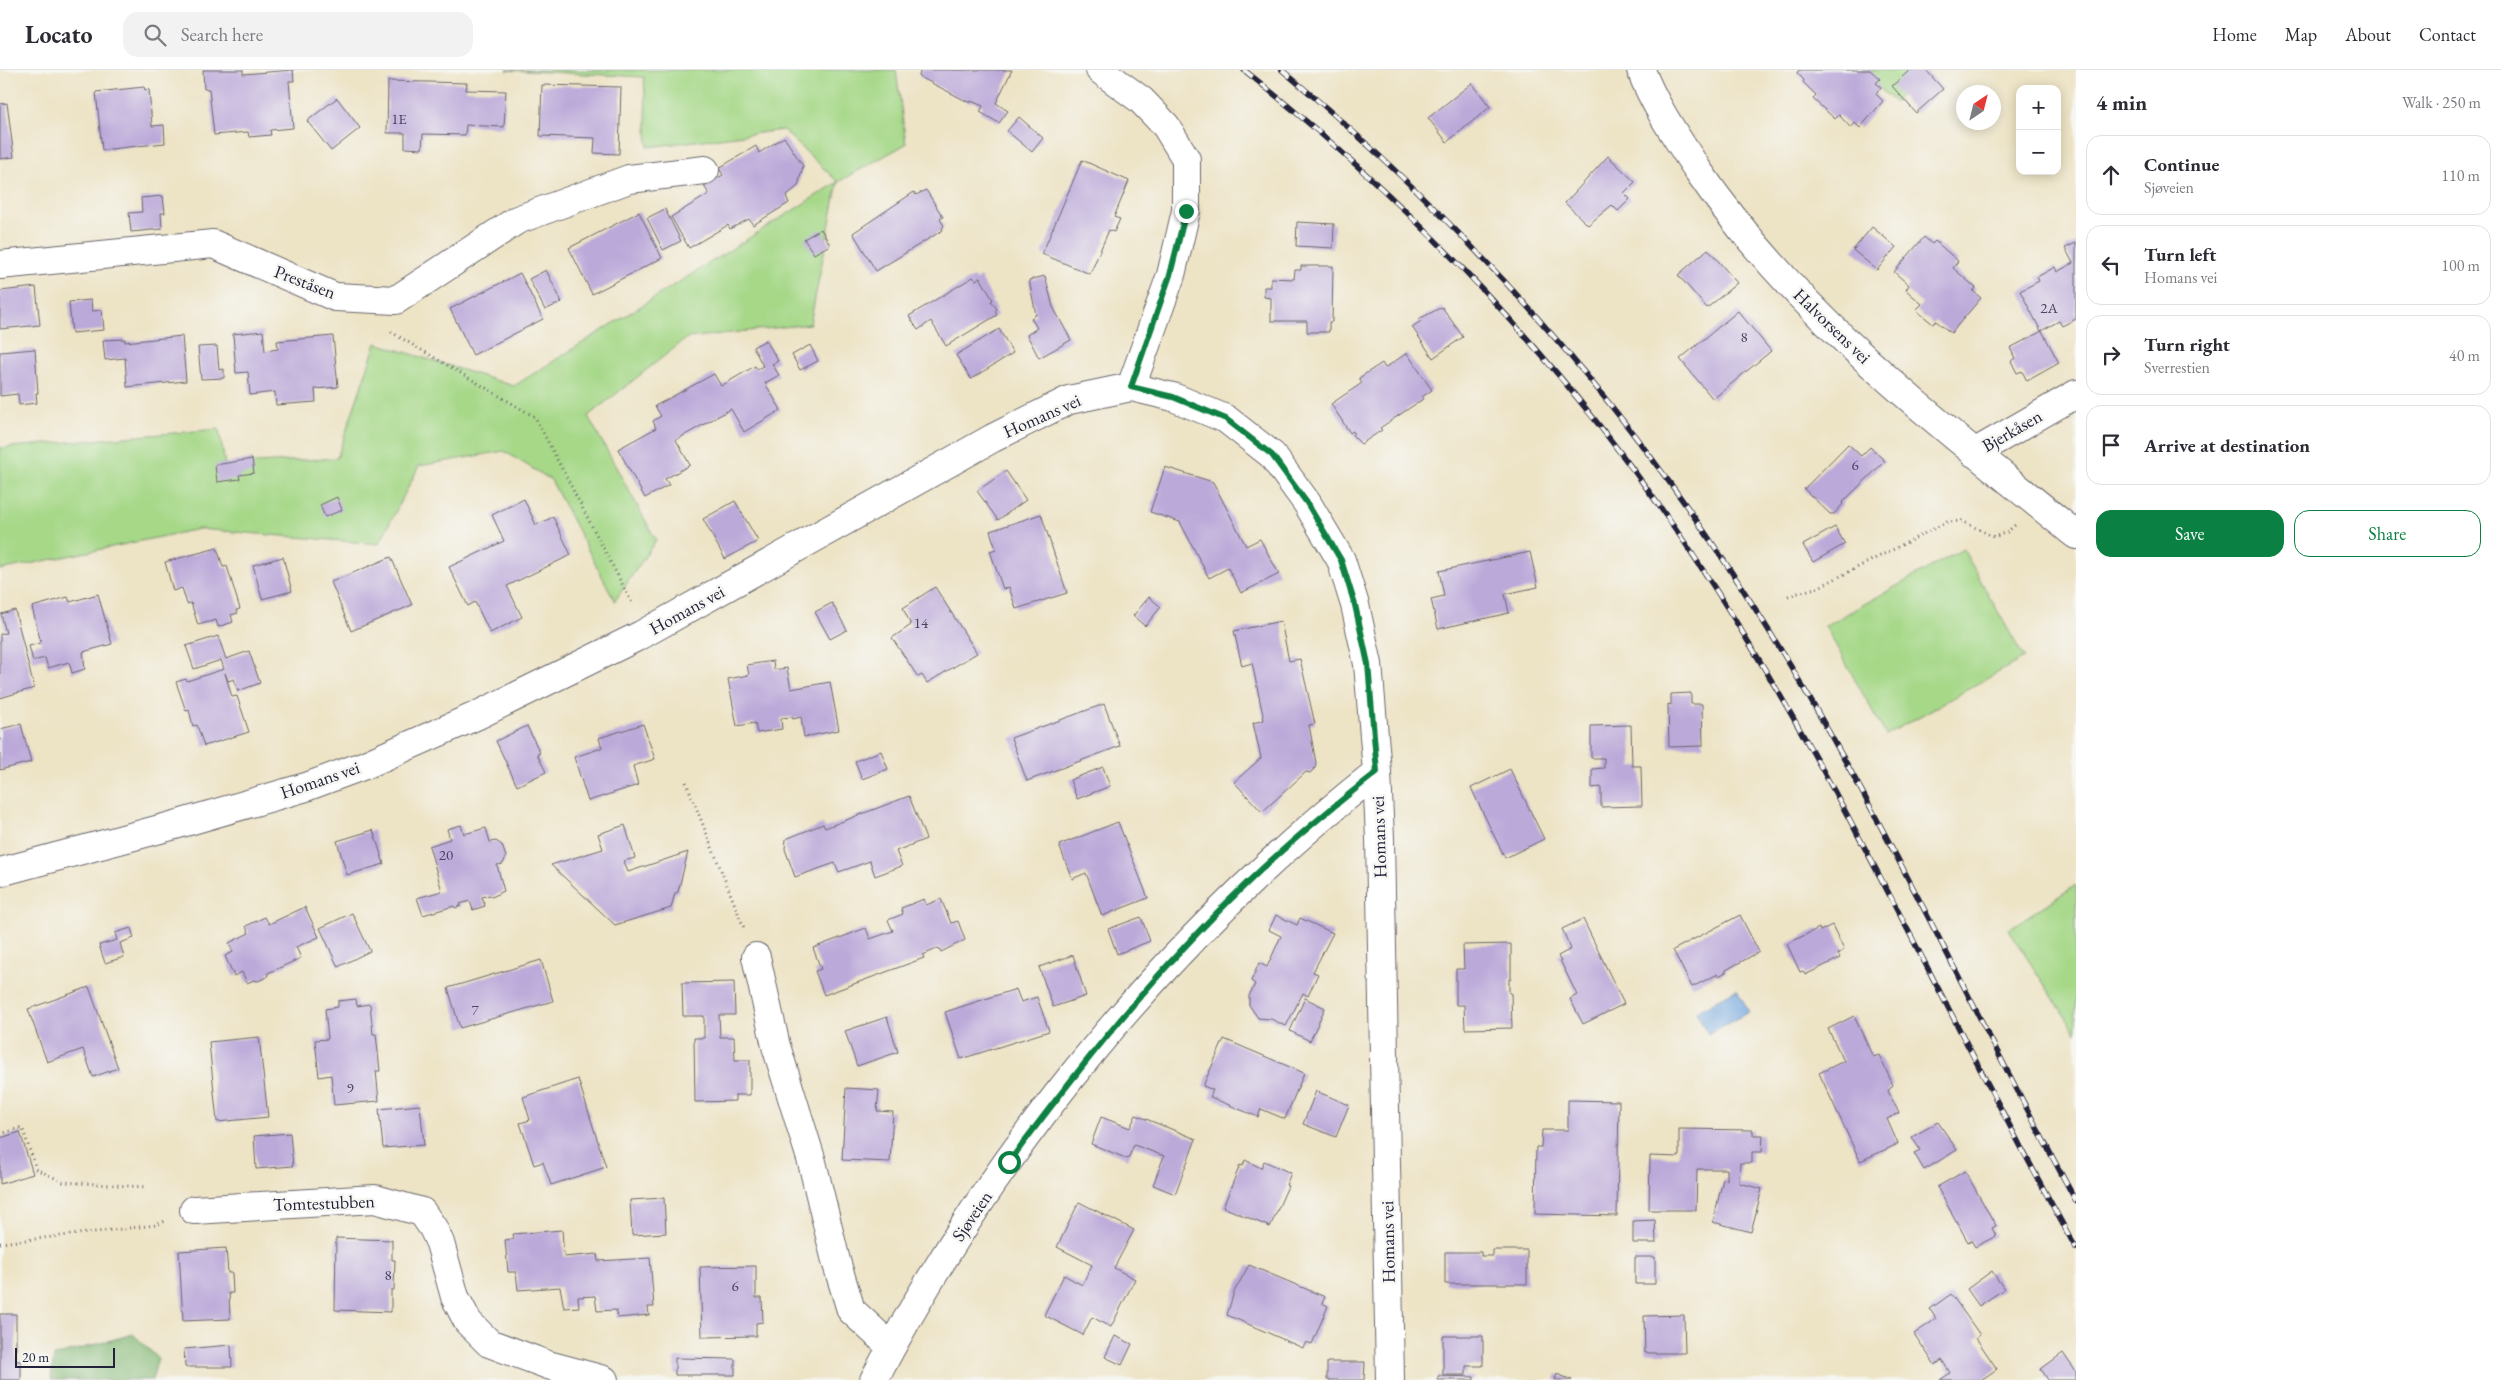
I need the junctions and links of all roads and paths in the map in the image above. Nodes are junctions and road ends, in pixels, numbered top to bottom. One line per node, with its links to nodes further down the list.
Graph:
1 (1100, 70): 6 (street)
2 (1641, 70): 8 (street, Halvorsens vei)
3 (705, 170): 4 (street, Preståsen)
4 (0, 265)
5 (384, 328): 12 (path)
6 (1131, 387): 13 (street, Homans vei); 15 (street, Homans vei)
7 (2076, 394): 8 (street, Bjerkåsen)
8 (1974, 453): 9 (street, Halvorsens vei)
9 (2035, 501): 10 (street, Halvorsens vei); 11 (path)
10 (2076, 535)
11 (1788, 596)
12 (637, 612)
13 (1377, 772): 21 (street, Sjøveien); 24 (street, Homans vei)
14 (686, 782): 16 (path)
15 (0, 872)
16 (756, 958): 21 (street)
17 (0, 1134): 18 (path)
18 (146, 1187)
19 (194, 1210): 20 (path); 22 (street, Tomtestubben)
20 (0, 1243)
21 (891, 1348): 23 (street, Sjøveien)
22 (604, 1380)
23 (874, 1380)
24 (1390, 1380)

